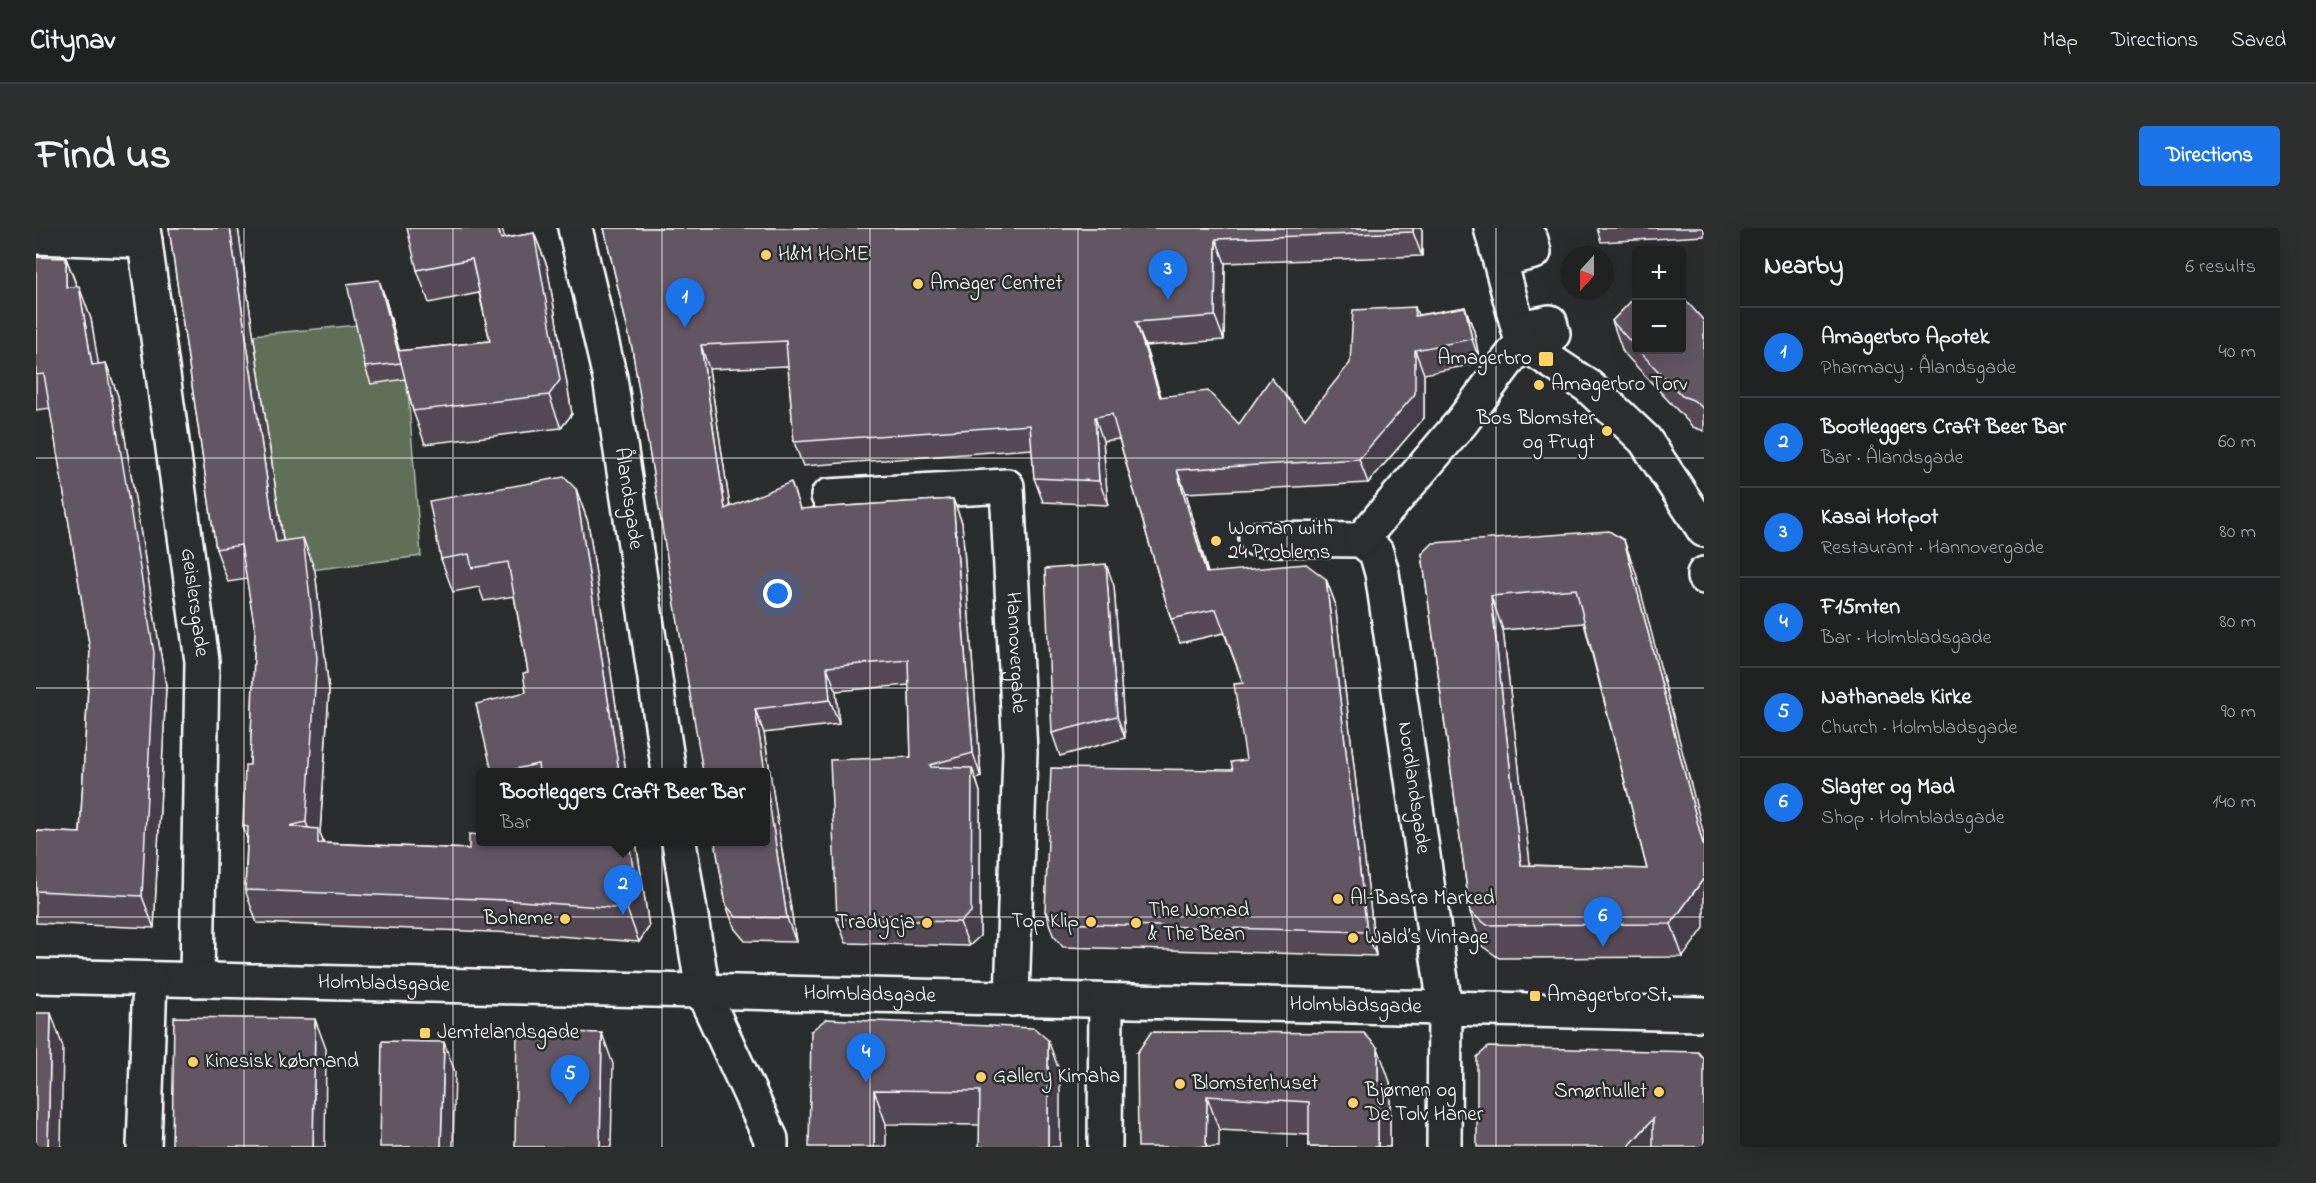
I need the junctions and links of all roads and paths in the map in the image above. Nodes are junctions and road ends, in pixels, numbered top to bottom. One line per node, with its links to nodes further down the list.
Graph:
1 (576, 228): 10 (street, Ålandsgade)
2 (1491, 228): 5 (street)
3 (144, 234): 4 (street); 14 (street, Geislersgade)
4 (36, 237)
5 (1525, 341): 7 (street); 9 (street)
6 (828, 496): 16 (street, Hannovergade)
7 (1704, 530)
8 (1256, 539): 9 (street)
9 (1361, 540): 18 (street, Nordlandsgade)
10 (668, 768)
11 (680, 846): 15 (street)
12 (36, 976): 13 (street, Holmbladsgade)
13 (150, 979): 14 (street, Holmbladsgade); 20 (street)
14 (196, 980): 15 (street, Holmbladsgade)
15 (703, 992): 16 (street, Holmbladsgade); 21 (street)
16 (1012, 999): 17 (street, Holmbladsgade)
17 (1106, 1001): 18 (street, Holmbladsgade); 22 (street)
18 (1445, 1007): 19 (street, Holmbladsgade); 23 (street, Nordlandsgade)
19 (1704, 1014)
20 (144, 1147)
21 (771, 1147)
22 (1105, 1147)
23 (1444, 1147)

